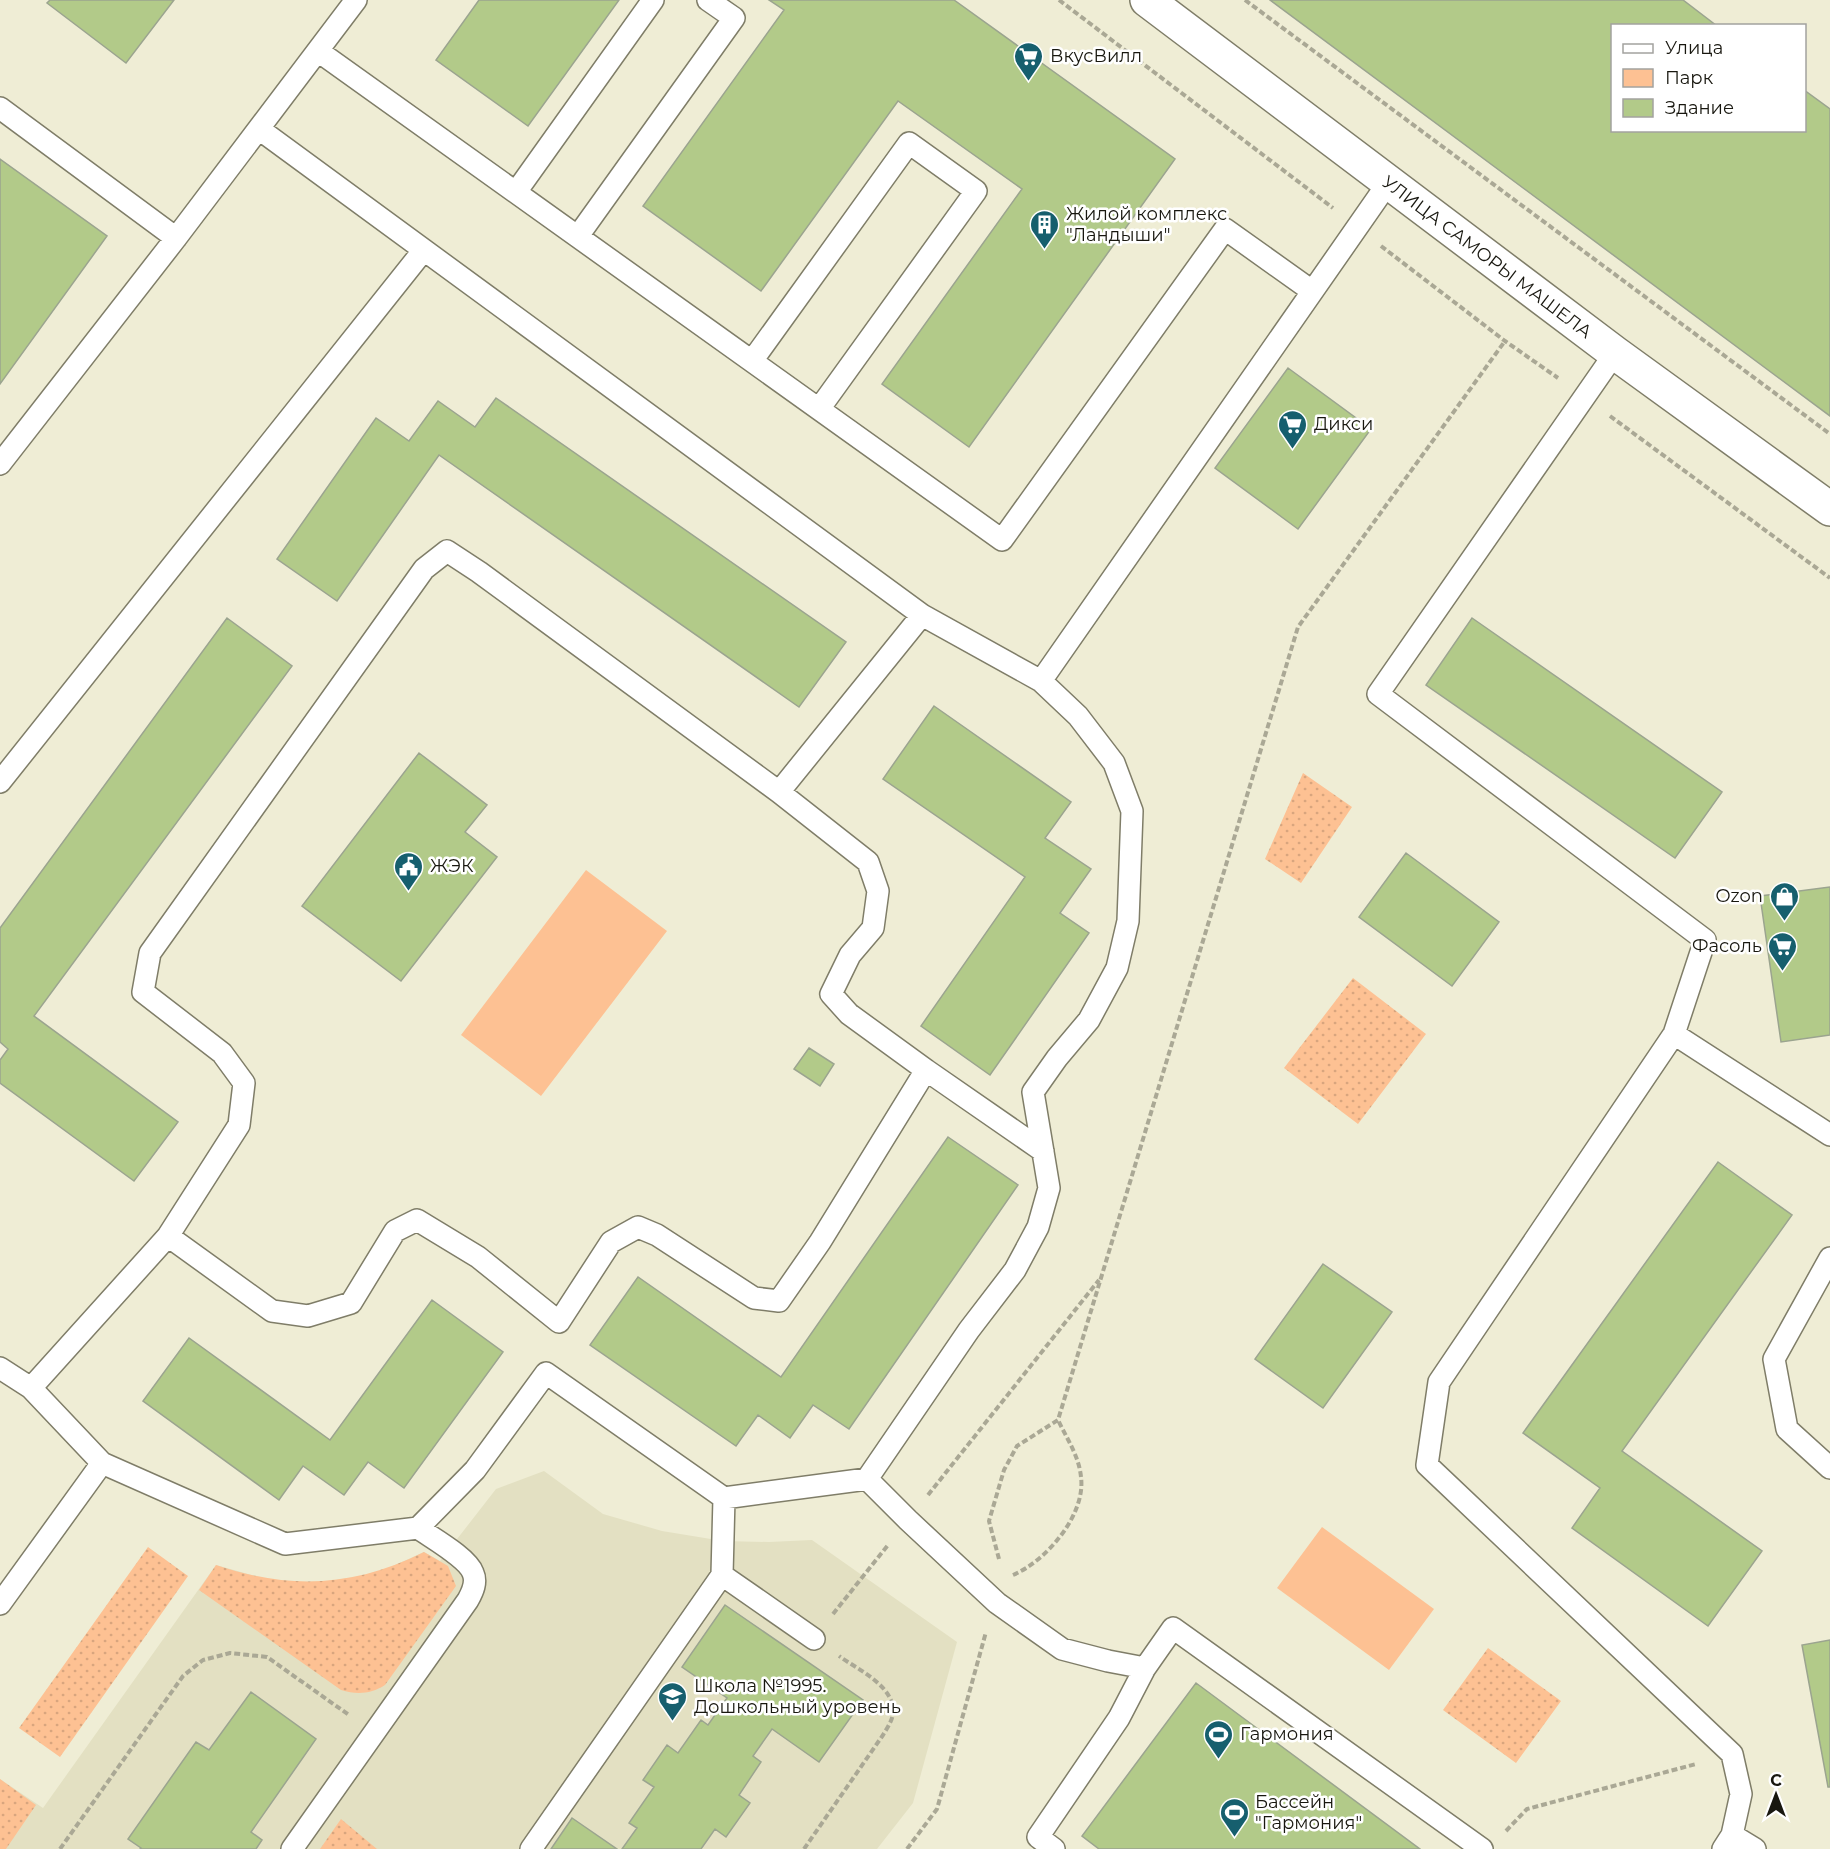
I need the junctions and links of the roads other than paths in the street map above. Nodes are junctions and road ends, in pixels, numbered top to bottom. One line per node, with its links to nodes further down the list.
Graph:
1 (356, 0): 5 (lane)
2 (653, 0): 9 (lane)
3 (708, 0): 10 (lane)
4 (1147, 0): 8 (street, УЛИЦА САМОРЫ МАШЕЛА)
5 (318, 51): 7 (lane); 9 (lane)
6 (0, 108): 11 (lane)
7 (259, 129): 11 (lane); 12 (lane)
8 (1388, 183): 13 (lane); 14 (street, УЛИЦА САМОРЫ МАШЕЛА)
9 (516, 192): 10 (lane)
10 (578, 236): 15 (lane)
11 (176, 238): 17 (lane)
12 (423, 251): 19 (lane); 21 (lane)
13 (1312, 291): 16 (lane); 20 (lane)
14 (1615, 353): 18 (street, УЛИЦА САМОРЫ МАШЕЛА); 23 (lane)
15 (752, 361): 16 (lane); 16 (lane)
16 (819, 409)
17 (0, 464)
18 (1830, 509)
19 (922, 615): 20 (lane); 22 (lane)
20 (1041, 681): 26 (lane)
21 (0, 782)
22 (779, 792): 24 (lane); 27 (lane)
23 (1674, 1034): 25 (lane); 40 (lane)
24 (926, 1070): 26 (lane); 27 (lane)
25 (1830, 1135)
26 (1043, 1151): 33 (lane)
27 (168, 1236): 30 (lane)
28 (1830, 1258): 32 (lane)
29 (0, 1368): 30 (lane)
30 (31, 1388): 31 (lane)
31 (102, 1463): 35 (lane); 37 (lane)
32 (1830, 1467)
33 (867, 1479): 34 (lane); 39 (lane)
34 (723, 1498): 35 (lane); 36 (lane)
35 (418, 1528): 42 (lane)
36 (722, 1575): 38 (lane); 43 (lane)
37 (0, 1604)
38 (814, 1639)
39 (1145, 1668): 41 (lane); 44 (lane)
40 (1727, 1842): 45 (lane)
41 (1040, 1845)
42 (292, 1849)
43 (531, 1849)
44 (1482, 1849)
45 (1755, 1849)

